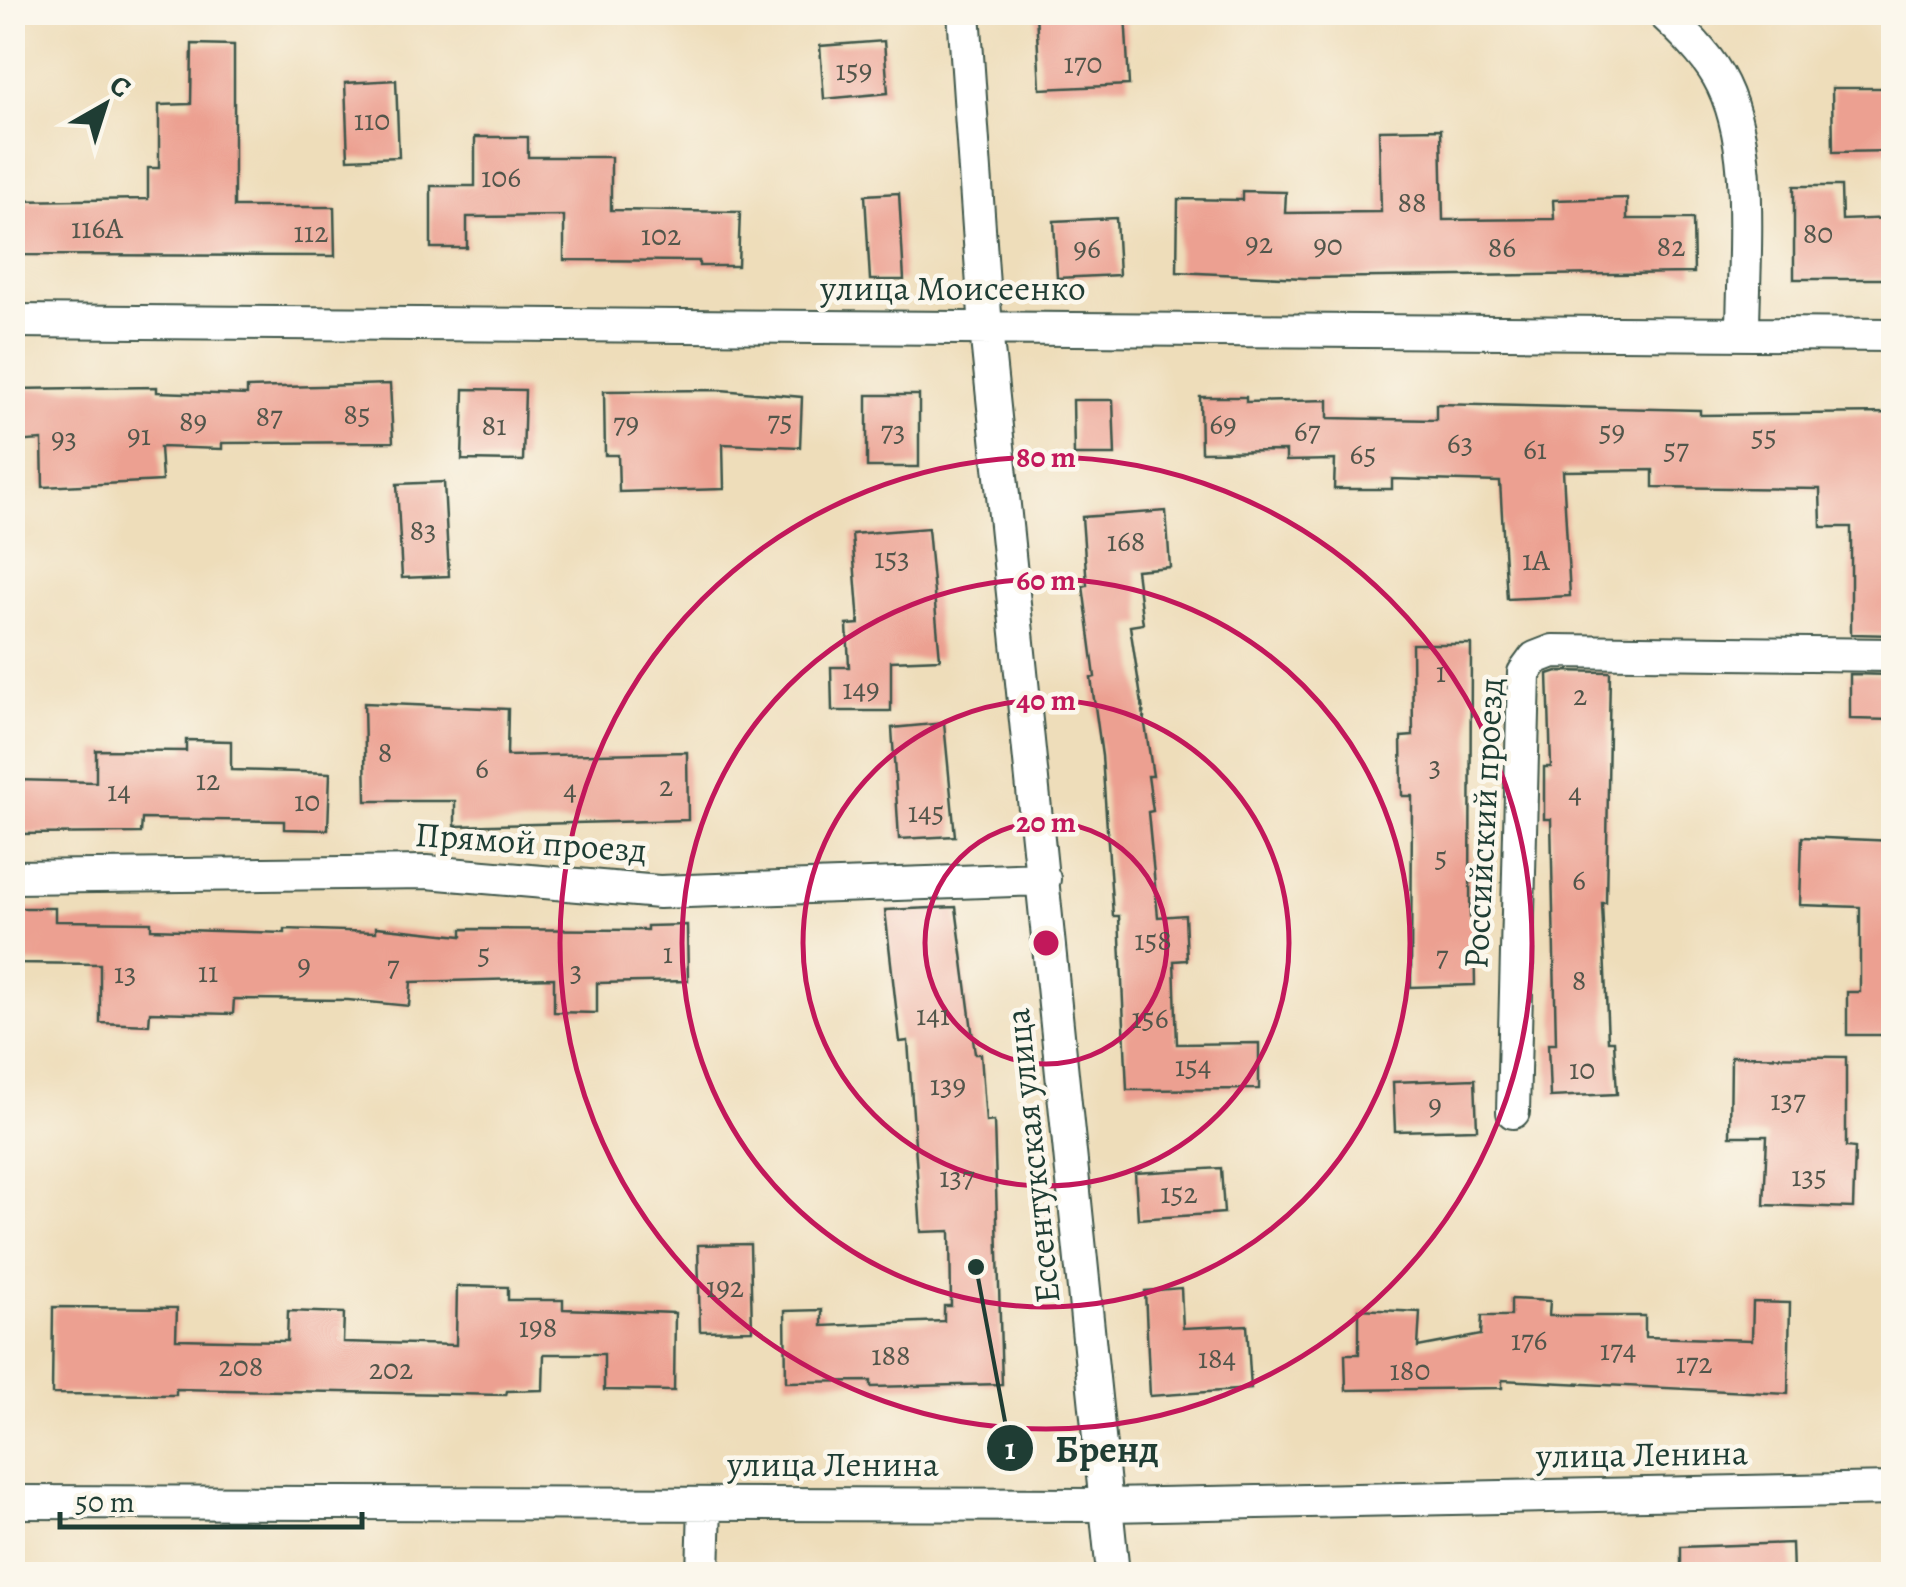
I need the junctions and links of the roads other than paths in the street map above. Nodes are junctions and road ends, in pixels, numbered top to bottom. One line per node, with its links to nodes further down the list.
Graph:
1 (964, 12): 4 (street, Ессентукская улица)
2 (1662, 12): 5 (street)
3 (12, 320): 4 (street, улица Моисеенко)
4 (986, 329): 5 (street, улица Моисеенко); 9 (street, Ессентукская улица)
5 (1743, 334): 6 (street, улица Моисеенко)
6 (1894, 334)
7 (1894, 655): 10 (street, Российский проезд)
8 (12, 877): 9 (street, Прямой проезд)
9 (1044, 879): 14 (street, Ессентукская улица)
10 (1513, 1112)
11 (1894, 1489): 14 (street, улица Ленина)
12 (12, 1502): 13 (street, улица Ленина)
13 (704, 1504): 14 (street, улица Ленина); 15 (street)
14 (1108, 1505): 16 (street, Ессентукская улица)
15 (703, 1574)
16 (1112, 1574)

